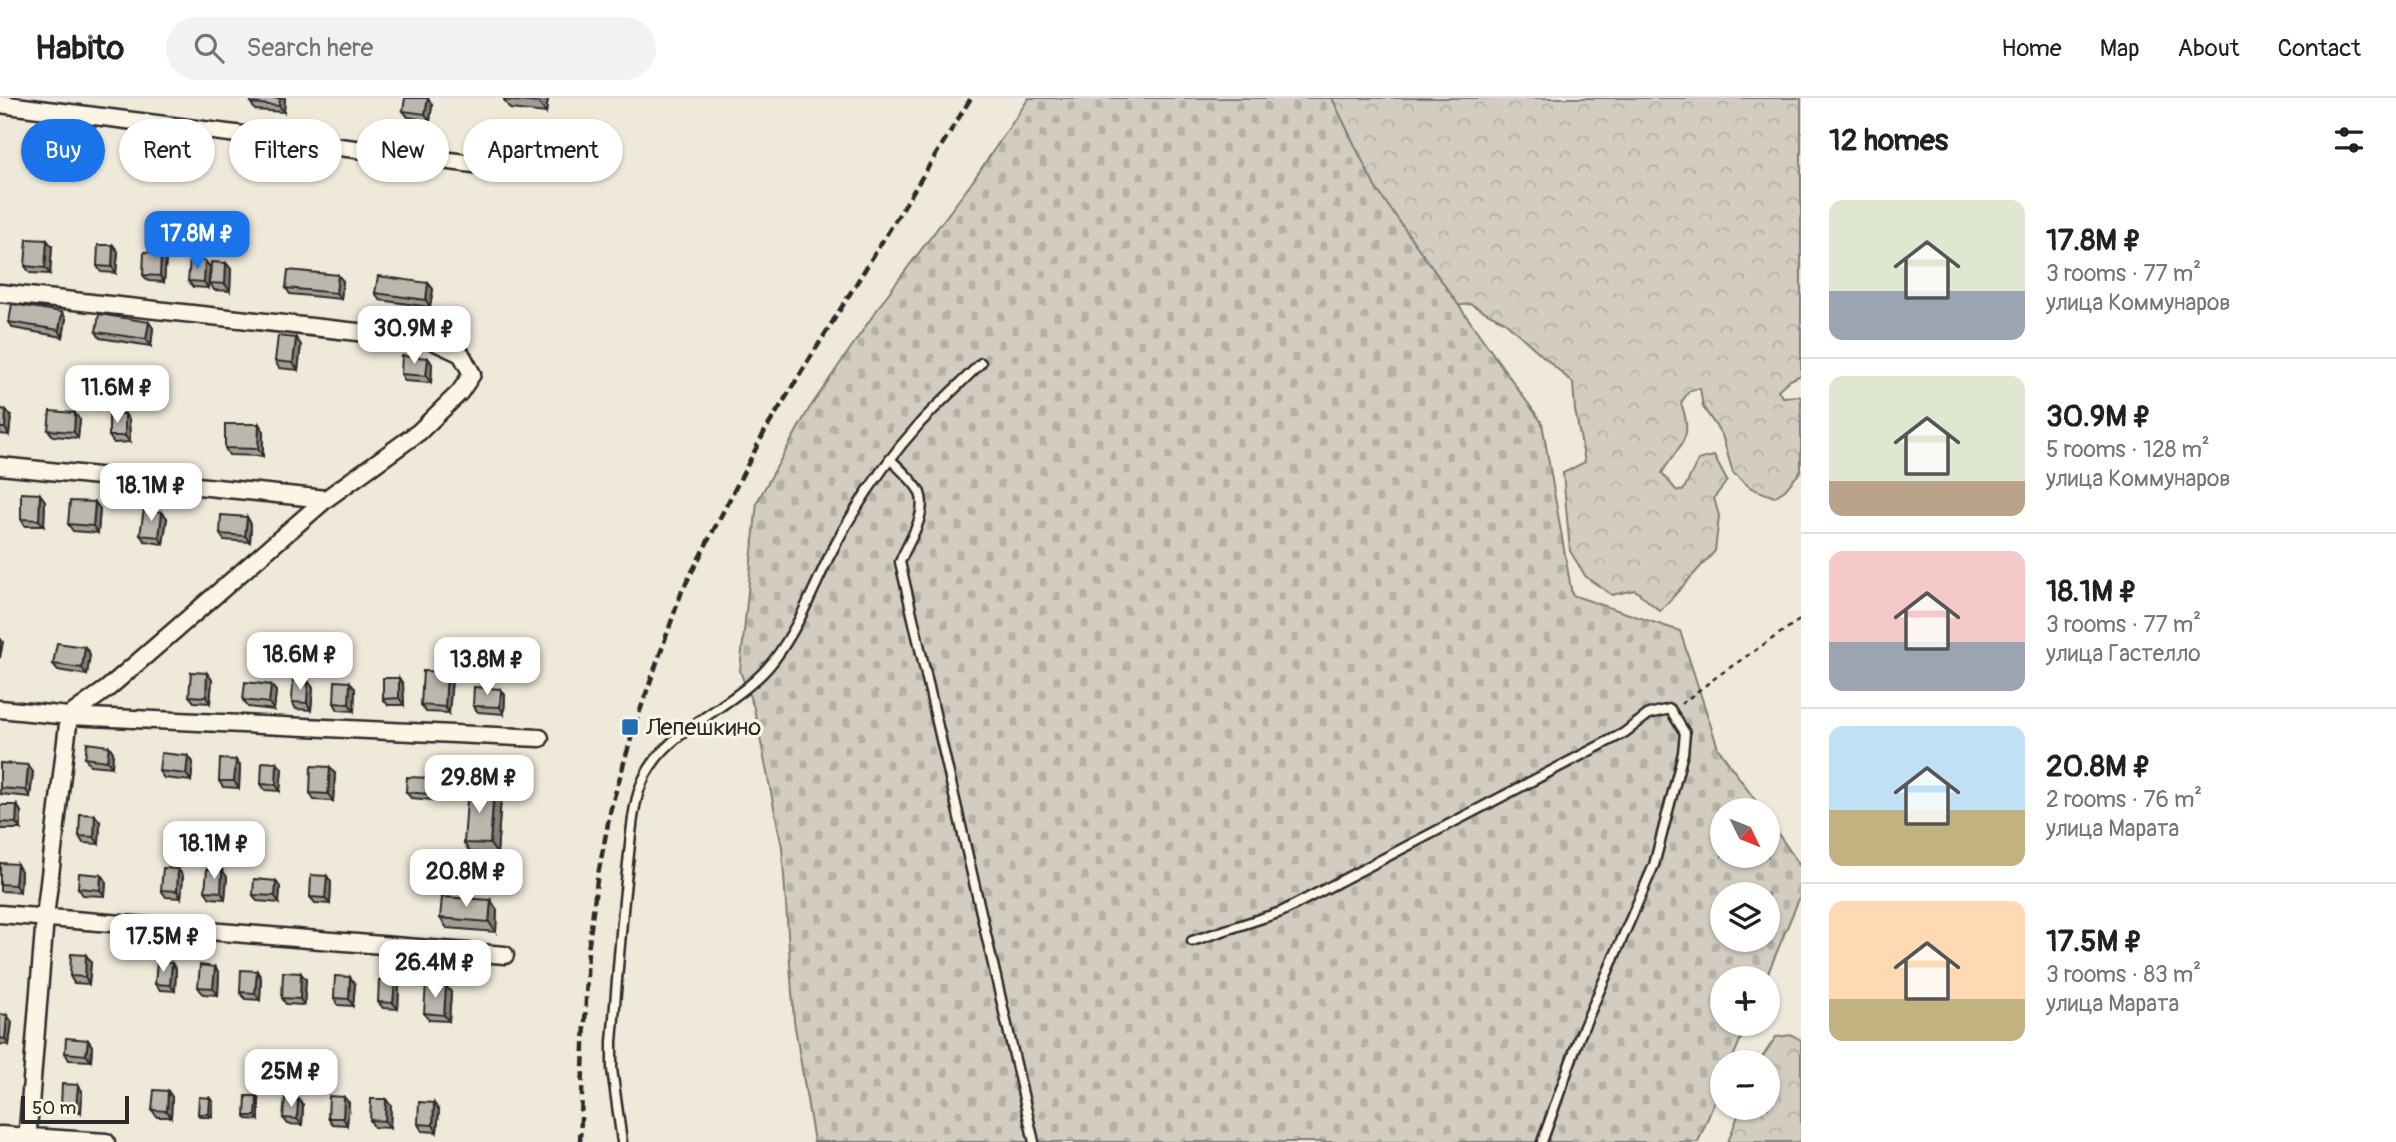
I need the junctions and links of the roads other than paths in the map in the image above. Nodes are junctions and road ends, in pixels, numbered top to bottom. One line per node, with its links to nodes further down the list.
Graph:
1 (0, 104): 2 (street)
2 (463, 163)
3 (0, 293): 7 (street)
4 (981, 363): 5 (lane)
5 (890, 459): 18 (lane); 19 (lane)
6 (0, 467): 7 (street)
7 (326, 499): 9 (street)
8 (0, 709): 9 (street)
9 (69, 716): 10 (street); 12 (street)
10 (540, 738)
11 (0, 914): 12 (street)
12 (45, 917): 14 (street); 16 (street)
13 (1192, 941): 20 (lane)
14 (505, 955)
15 (0, 1135): 16 (street)
16 (27, 1140): 17 (street)
17 (106, 1142)
18 (622, 1142)
19 (1034, 1142)
20 (1542, 1142)

